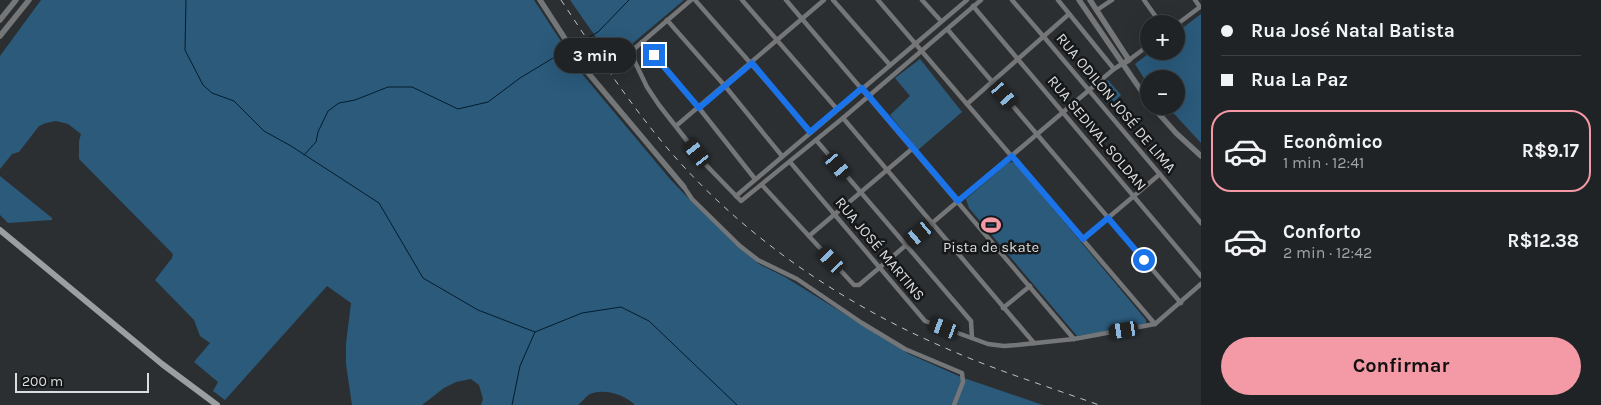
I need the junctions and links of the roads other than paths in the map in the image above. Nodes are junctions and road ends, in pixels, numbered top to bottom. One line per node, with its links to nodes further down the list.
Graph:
1 (16, 0): 27 (street)
2 (29, 0): 31 (street)
3 (540, 0): 69 (street)
4 (691, 0): 28 (street)
5 (695, 0): 40 (street)
6 (742, 0): 33 (street)
7 (786, 0): 26 (street)
8 (824, 0): 26 (street)
9 (833, 0): 42 (street)
10 (878, 0): 35 (street)
11 (922, 0): 29 (street)
12 (966, 0): 29 (street)
13 (981, 0): 21 (street)
14 (1012, 0): 32 (street, RUA ODILON JOSÉ DE LIMA)
15 (1058, 0): 23 (street)
16 (1079, 0): 41 (street)
17 (1090, 0): 22 (street)
18 (1112, 0): 22 (street)
19 (1144, 0): 24 (street)
20 (1195, 0): 25 (street)
21 (973, 6): 30 (street); 38 (street, RUA SEDIVAL SOLDAN)
22 (1097, 10): 39 (street)
23 (1070, 14): 32 (street); 43 (street)
24 (1155, 15)
25 (1185, 18)
26 (803, 19): 33 (street); 46 (street)
27 (0, 20)
28 (667, 20): 34 (street); 45 (street)
29 (941, 21): 35 (street)
30 (948, 30): 37 (street); 44 (street)
31 (0, 36)
32 (1044, 36): 38 (street); 48 (street, RUA ODILON JOSÉ DE LIMA)
33 (777, 40): 40 (street); 52 (street)
34 (642, 42): 51 (street); 56 (street)
35 (915, 43): 37 (street); 42 (street)
36 (1140, 51): 39 (street)
37 (922, 52): 49 (street); 50 (street)
38 (1018, 60): 44 (street); 53 (street, RUA SEDIVAL SOLDAN)
39 (1128, 60): 41 (street)
40 (752, 63): 45 (street); 57 (street)
41 (1122, 64): 43 (street); 47 (street)
42 (890, 65): 46 (street)
43 (1114, 69): 48 (street)
44 (992, 82): 50 (street); 58 (street)
45 (725, 86): 51 (street); 61 (street)
46 (862, 88): 49 (street); 52 (street)
47 (1140, 89)
48 (1090, 90): 53 (street); 66 (street, RUA ODILON JOSÉ DE LIMA)
49 (869, 96): 55 (street); 60 (street)
50 (967, 104): 62 (street)
51 (699, 108): 56 (street); 67 (street)
52 (837, 109): 57 (street)
53 (1063, 113): 58 (street); 72 (street, RUA SEDIVAL SOLDAN)
54 (1160, 115): 63 (street)
55 (843, 118): 59 (street); 65 (street)
56 (676, 126): 71 (street)
57 (810, 132): 61 (street)
58 (1037, 134): 62 (street); 75 (street)
59 (816, 140): 64 (street); 70 (street)
60 (913, 148): 65 (street); 73 (street)
61 (782, 156): 67 (street)
62 (1012, 156): 73 (street); 80 (street)
63 (1201, 156)
64 (790, 162): 68 (street); 74 (street, RUA JOSÉ MARTINS)
65 (887, 170): 70 (street); 76 (street)
66 (1160, 174): 72 (street); 77 (street, RUA ODILON JOSÉ DE LIMA)
67 (755, 179): 71 (street)
68 (762, 184): 71 (street); 79 (street)
69 (684, 187): 93 (street)
70 (861, 192): 74 (street); 81 (street)
71 (736, 196)
72 (1134, 197): 75 (street); 83 (street, RUA SEDIVAL SOLDAN)
73 (958, 201): 76 (street); 85 (street)
74 (834, 214): 79 (street); 82 (street, RUA JOSÉ MARTINS)
75 (1108, 218): 80 (street); 86 (street)
76 (932, 223): 81 (street); 87 (street)
77 (1201, 223)
78 (0, 230): 92 (main road)
79 (809, 236): 82 (street)
80 (1083, 239): 88 (street)
81 (906, 245): 82 (street); 89 (street)
82 (880, 268): 89 (street, RUA JOSÉ MARTINS)
83 (1201, 276)
84 (1201, 284): 86 (street)
85 (1030, 286): 87 (street); 90 (street)
86 (1181, 303): 88 (street)
87 (1004, 308): 91 (street)
88 (1156, 324): 90 (street, RUA JOSÉ MARTINS)
89 (972, 338): 91 (street, RUA JOSÉ MARTINS)
90 (1074, 339): 91 (street, RUA JOSÉ MARTINS)
91 (1034, 343)
92 (216, 405)
93 (954, 405)

